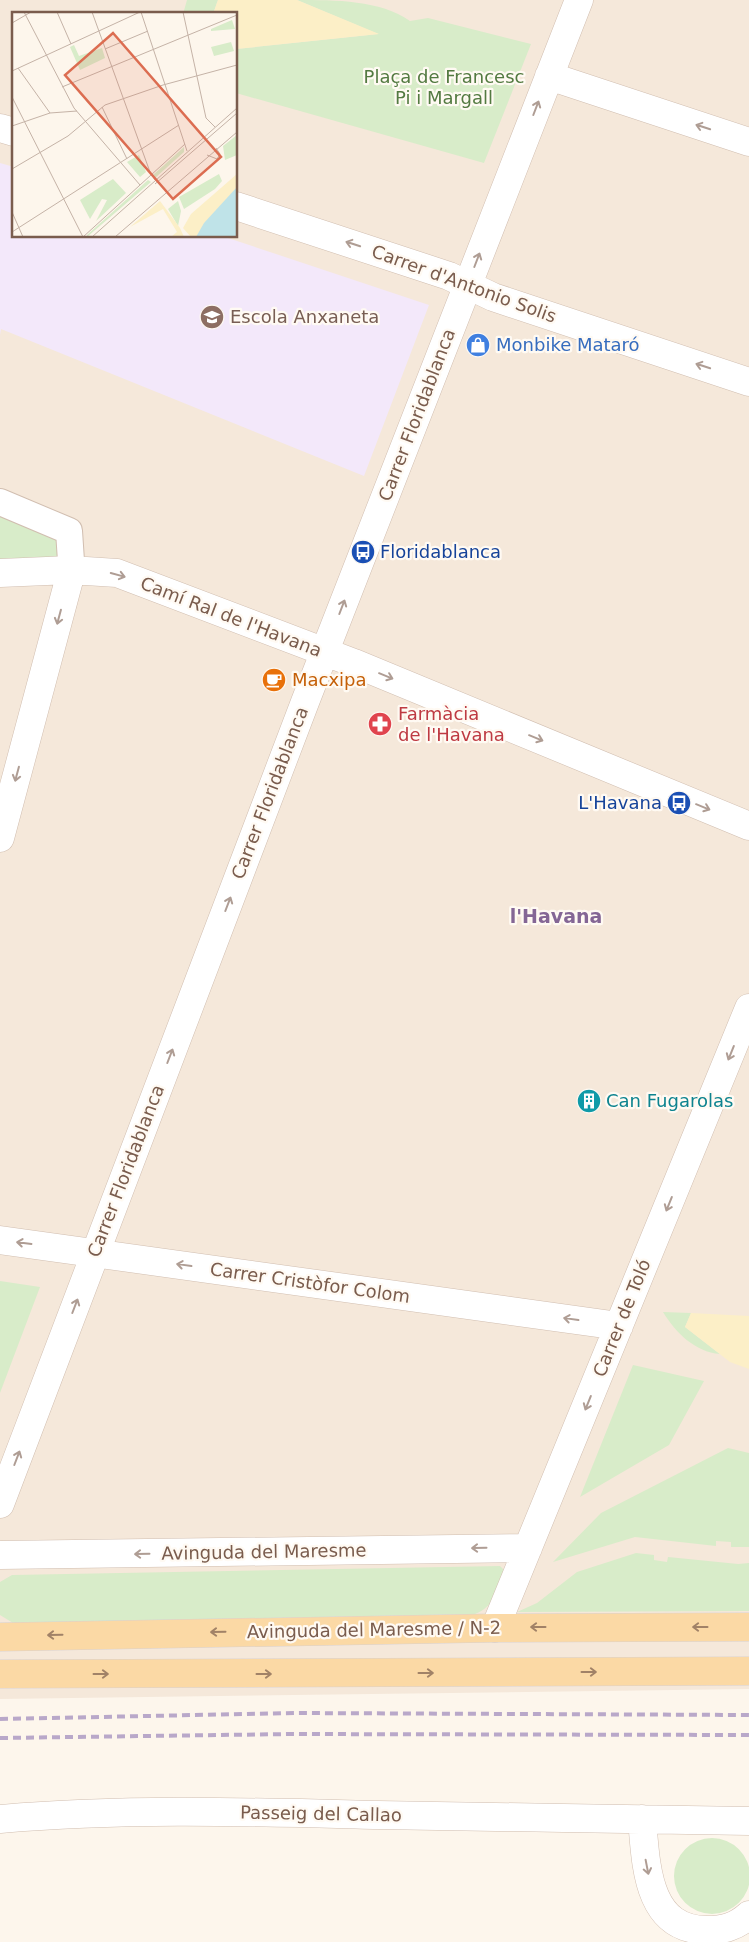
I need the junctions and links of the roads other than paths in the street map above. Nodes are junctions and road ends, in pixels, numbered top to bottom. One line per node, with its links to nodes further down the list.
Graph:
1 (579, 0): 2 (street, Carrer Floridablanca)
2 (549, 76): 3 (street, one-way to 2); 5 (street, Carrer Floridablanca, one-way to 2)
3 (749, 142)
4 (238, 207): 5 (street, Carrer d'Antonio Solis, one-way to 4)
5 (468, 285): 6 (street, Carrer d'Antonio Solis, one-way to 5); 10 (street, Carrer Floridablanca, one-way to 5)
6 (749, 382)
7 (0, 502): 8 (street)
8 (70, 570): 9 (street, Camí Ral de l'Havana); 10 (street, Camí Ral de l'Havana, one-way to 10); 12 (street, one-way to 12)
9 (0, 573)
10 (324, 652): 11 (street, Camí Ral de l'Havana, one-way to 11); 15 (street, Carrer Floridablanca, one-way to 10)
11 (749, 826)
12 (0, 838)
13 (749, 1008): 16 (street, Carrer de Toló, one-way to 16)
14 (0, 1240): 15 (street, Carrer Cristòfor Colom, one-way to 14)
15 (95, 1252): 16 (street, Carrer Cristòfor Colom, one-way to 15); 17 (street, Carrer Floridablanca, one-way to 15)
16 (619, 1326): 18 (street, Carrer de Toló, one-way to 18)
17 (0, 1504)
18 (528, 1548): 19 (street, Avinguda del Maresme, one-way to 19); 21 (street, Carrer de Toló)
19 (0, 1555)
20 (749, 1627): 21 (main road, Avinguda del Maresme / N-2, one-way to 21)
21 (495, 1628): 22 (main road, Avinguda del Maresme / N-2, one-way to 22)
22 (0, 1638)
23 (749, 1671): 24 (main road, one-way to 23)
24 (0, 1674)
25 (0, 1819): 26 (street, Passeig del Callao)
26 (642, 1819): 27 (street, Passeig del Callao); 28 (street, one-way to 28)
27 (749, 1821)
28 (749, 1915)

